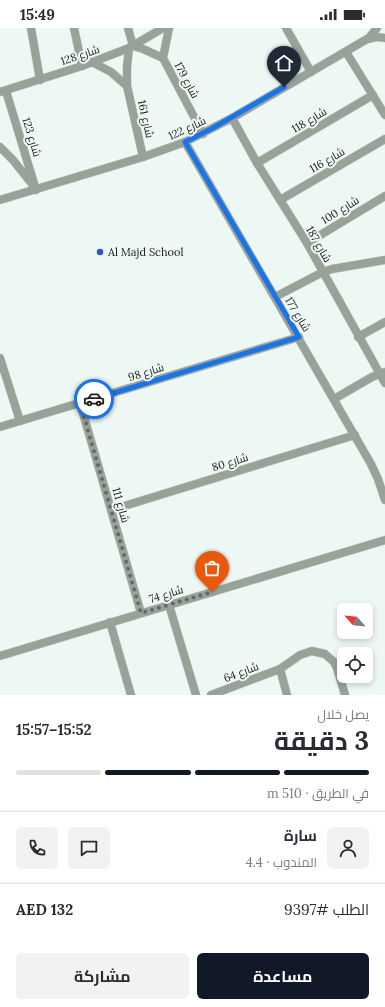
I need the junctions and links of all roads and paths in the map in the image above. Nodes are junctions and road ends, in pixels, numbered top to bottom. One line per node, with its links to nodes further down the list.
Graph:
1 (31, 28): 17 (street)
2 (74, 28): 15 (street)
3 (128, 28): 11 (street)
4 (163, 28): 8 (street, شارع 128)
5 (170, 28): 13 (street)
6 (286, 28): 16 (street)
7 (377, 28): 10 (street, شارع 122)
8 (154, 30): 11 (street, شارع 128)
9 (385, 38): 10 (street, شارع 122)
10 (368, 39): 12 (street, شارع 122)
11 (131, 47): 13 (street); 14 (street, شارع 128); 18 (street, شارع 161)
12 (346, 52): 16 (street, شارع 122); 20 (street)
13 (163, 58): 23 (street, شارع 179)
14 (92, 62): 15 (street, شارع 128); 18 (street)
15 (82, 66): 17 (street, شارع 128)
16 (311, 72): 22 (street, شارع 122)
17 (40, 80): 19 (street, شارع 128)
18 (127, 86): 27 (street, شارع 161)
19 (2, 90): 29 (street, شارع 123)
20 (373, 95): 21 (street); 28 (street, شارع 118)
21 (385, 115)
22 (232, 118): 23 (street, شارع 122); 28 (street, شارع 187)
23 (203, 134): 25 (street, شارع 122)
24 (385, 139): 32 (street, شارع 116)
25 (185, 142): 27 (street, شارع 122); 36 (street, شارع 177)
26 (0, 146): 29 (street)
27 (143, 157): 29 (street, شارع 122)
28 (257, 163): 32 (street, شارع 187)
29 (36, 190): 31 (street, شارع 122)
30 (385, 196): 33 (street, شارع 100)
31 (0, 200)
32 (280, 200): 33 (street, شارع 187)
33 (307, 243): 35 (street, شارع 187)
34 (385, 260): 35 (street)
35 (323, 272): 36 (street); 39 (street, شارع 187)
36 (275, 297): 38 (street, شارع 177)
37 (385, 322): 39 (street)
38 (299, 337): 43 (street, شارع 177); 44 (street, شارع 98)
39 (358, 337): 41 (street, شارع 187)
40 (0, 358): 45 (street)
41 (382, 373): 42 (street, شارع 187); 43 (street)
42 (385, 383)
43 (334, 399): 47 (street, شارع 177)
44 (80, 403): 45 (street, شارع 98); 50 (street, شارع 111)
45 (20, 421): 46 (street, شارع 98)
46 (0, 427)
47 (355, 435): 48 (street, شارع 177); 50 (street, شارع 80)
48 (382, 477): 49 (street, شارع 177)
49 (385, 500)
50 (111, 510): 53 (street, شارع 111)
51 (385, 540): 52 (street, شارع 74)
52 (169, 605): 53 (street, شارع 74); 58 (street)
53 (141, 613): 54 (street, شارع 74)
54 (110, 622): 55 (street, شارع 74); 57 (street)
55 (0, 656)
56 (280, 669): 59 (street, شارع 64); 60 (street); 61 (street, شارع 64)
57 (131, 695)
58 (196, 695)
59 (211, 695)
60 (287, 695)
61 (345, 695)

